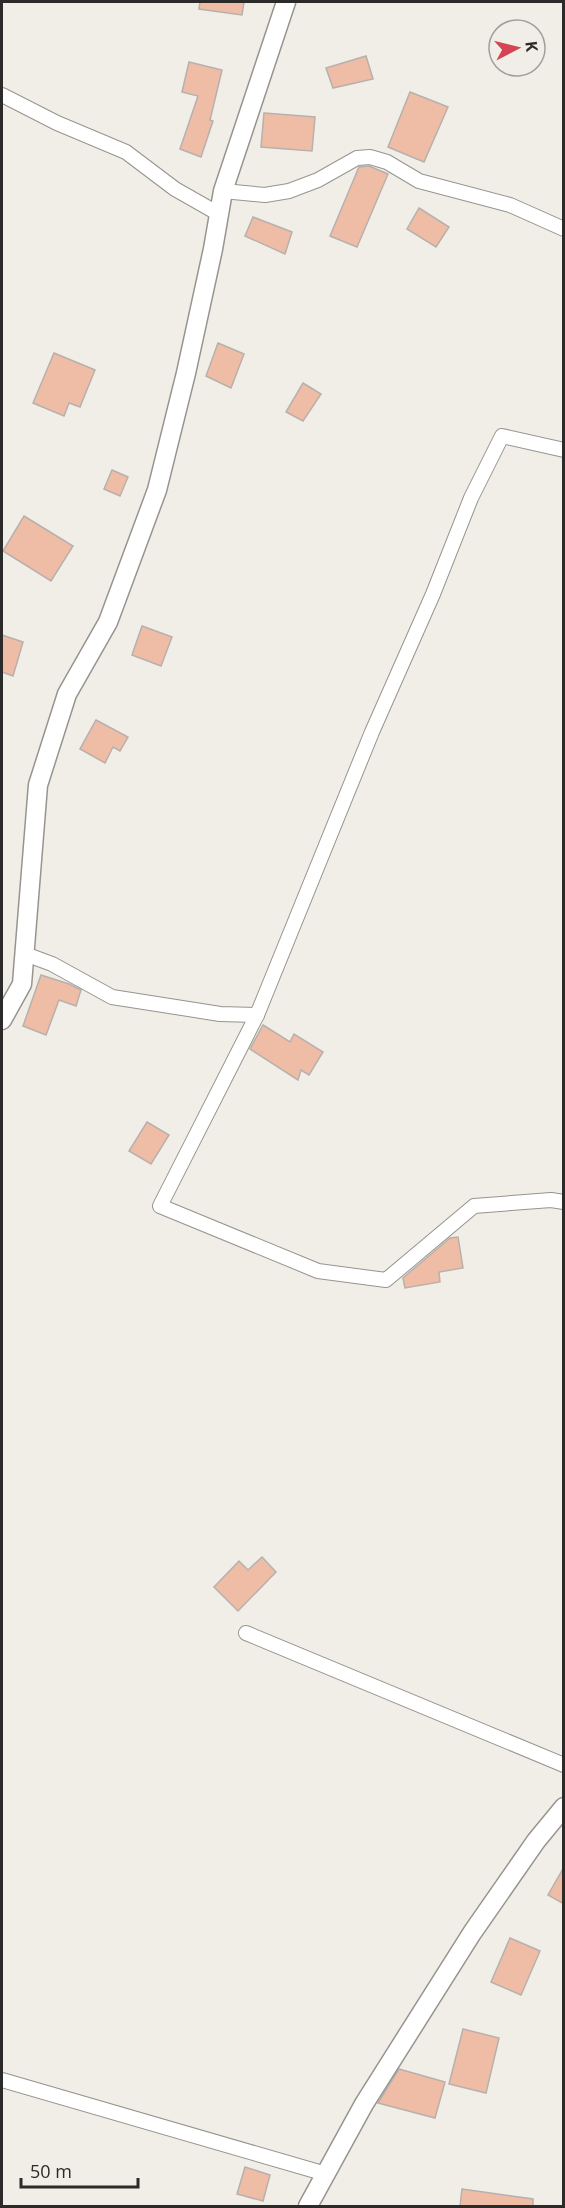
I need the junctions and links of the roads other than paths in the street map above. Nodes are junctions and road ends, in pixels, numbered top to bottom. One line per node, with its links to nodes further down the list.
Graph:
1 (286, 2): 3 (street)
2 (2, 95): 4 (street)
3 (223, 191): 4 (street); 5 (street)
4 (219, 214): 7 (street)
5 (564, 229)
6 (564, 450): 8 (street)
7 (25, 954): 8 (street); 9 (street)
8 (257, 1015): 10 (street)
9 (2, 1020)
10 (564, 1202)
11 (246, 1633): 12 (street)
12 (564, 1765)
13 (564, 1807): 15 (street)
14 (2, 2080): 15 (street)
15 (326, 2174): 16 (street)
16 (308, 2206)

